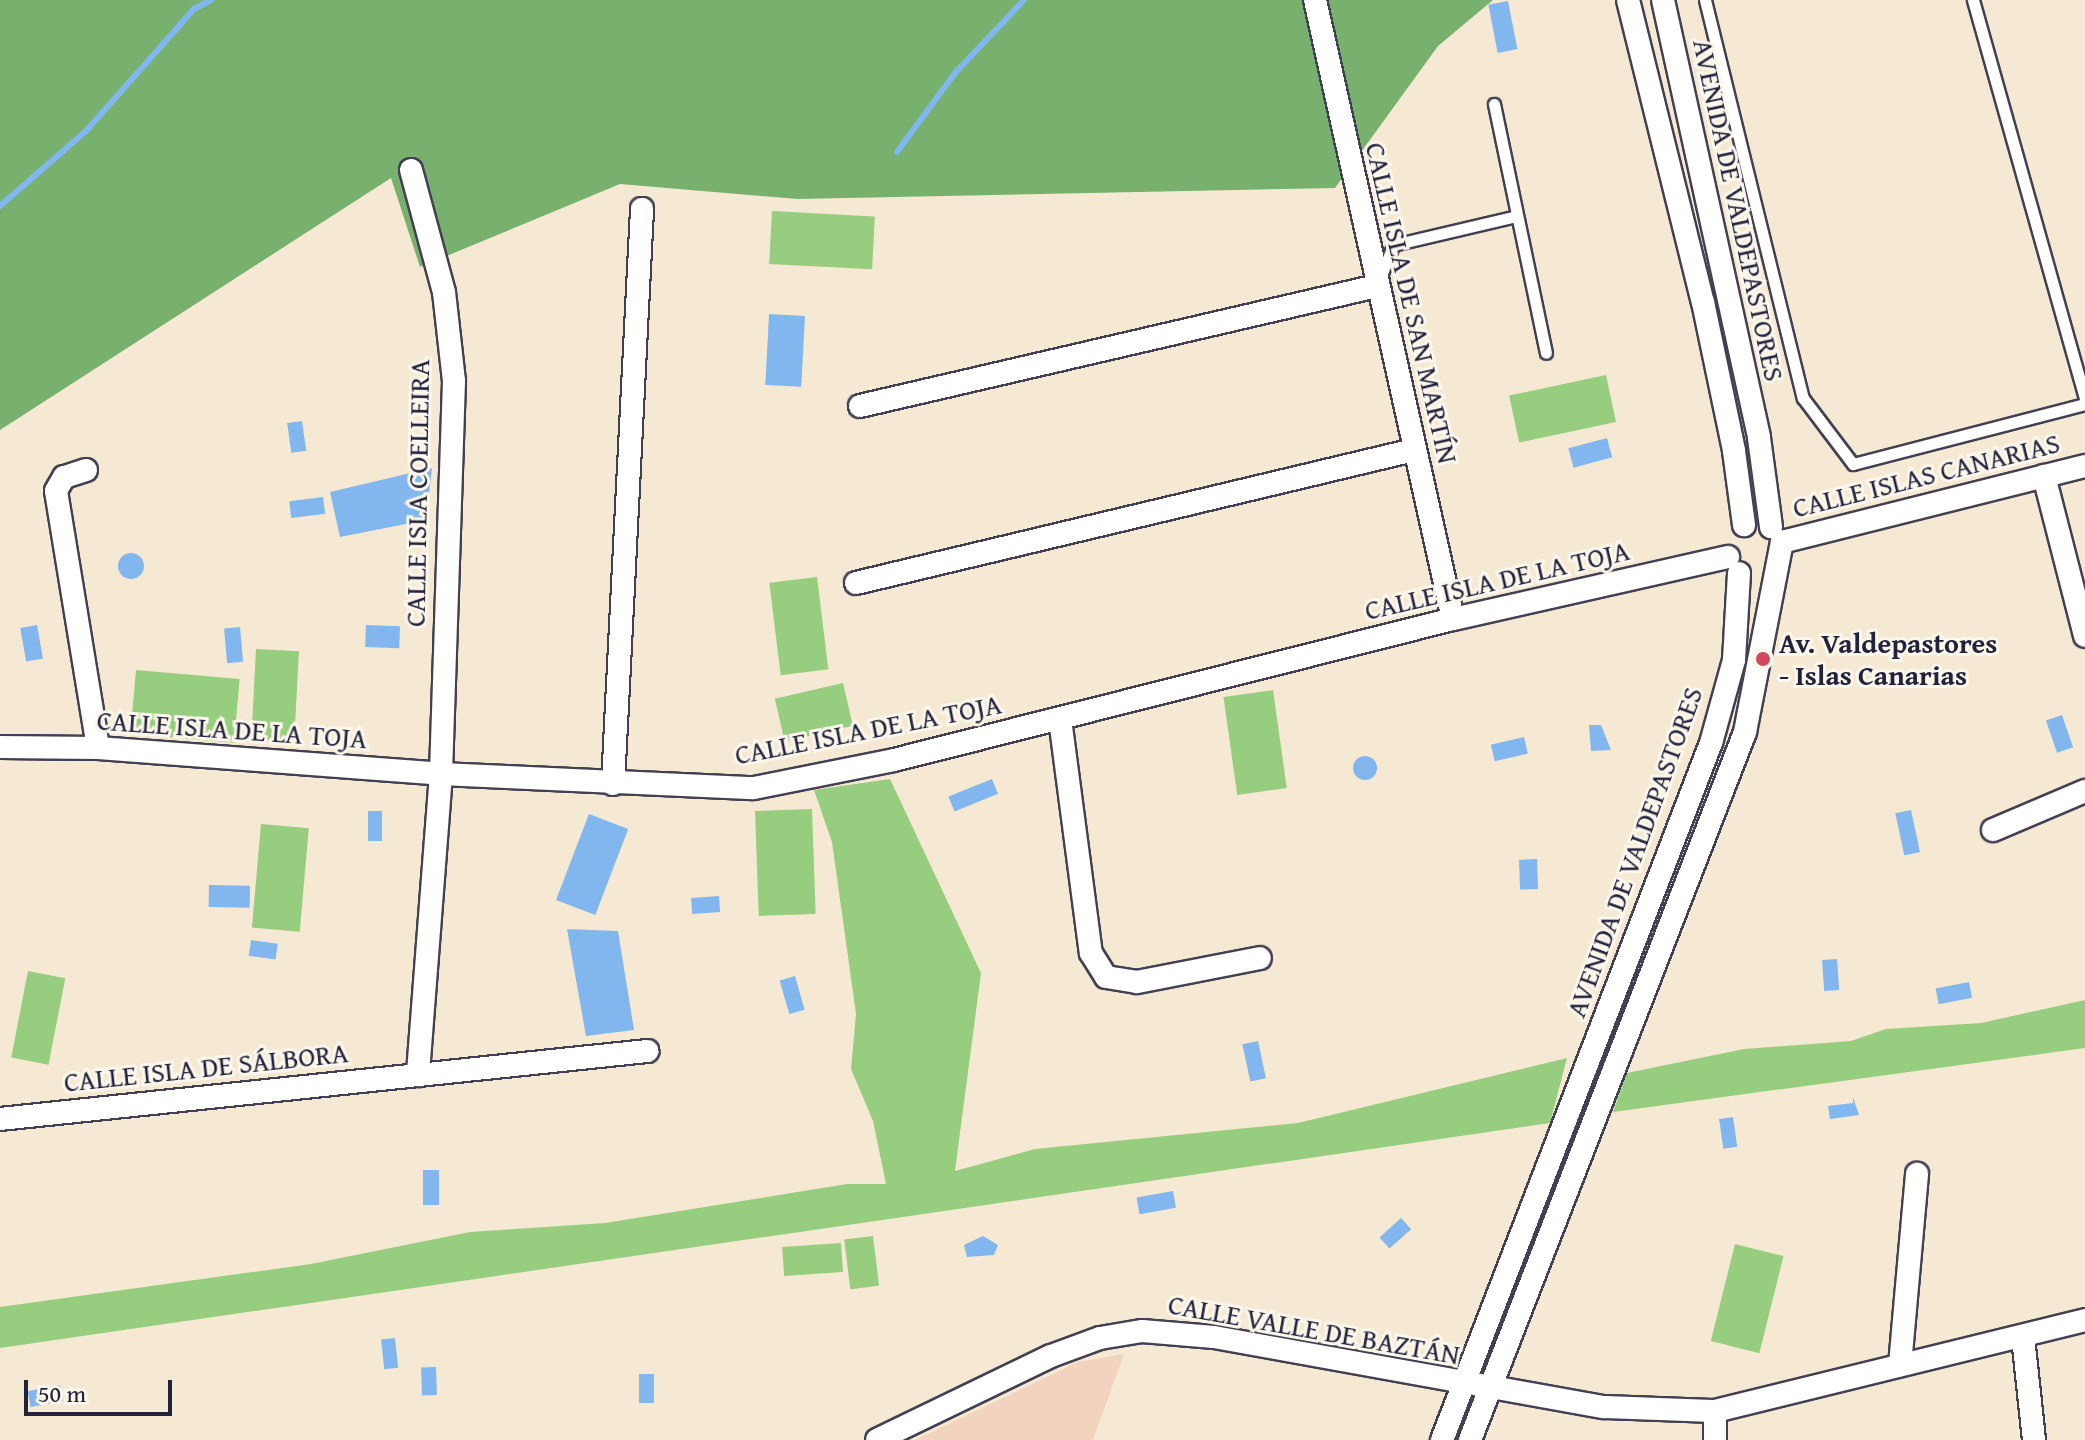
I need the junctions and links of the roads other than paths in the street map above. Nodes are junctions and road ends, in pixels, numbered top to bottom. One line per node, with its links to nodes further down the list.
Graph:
1 (1315, 0): 10 (street, CALLE ISLA DE SAN MARTÍN)
2 (1628, 0): 18 (street, AVENIDA DE VALDEPASTORES)
3 (1663, 0): 19 (street, AVENIDA DE VALDEPASTORES)
4 (1705, 0): 12 (lane)
5 (1973, 0): 12 (lane)
6 (1494, 104): 9 (lane)
7 (411, 170): 28 (street, CALLE ISLA COELLEIRA)
8 (642, 209): 29 (street)
9 (1517, 216): 10 (lane); 11 (lane)
10 (1377, 286): 13 (street); 14 (street, CALLE ISLA DE SAN MARTÍN)
11 (1546, 353)
12 (2085, 401)
13 (860, 406)
14 (1414, 450): 22 (street); 23 (street, CALLE ISLA DE SAN MARTÍN)
15 (2085, 466): 17 (street, CALLE ISLAS CANARIAS)
16 (86, 470): 27 (street)
17 (2044, 476): 19 (street, CALLE ISLAS CANARIAS); 24 (street)
18 (1744, 525): 19 (street, CALLE ISLAS CANARIAS); 20 (street)
19 (1777, 534): 21 (street, AVENIDA DE VALDEPASTORES)
20 (1734, 565): 21 (street, CALLE ISLA DE LA TOJA); 23 (street, CALLE ISLA DE LA TOJA); 40 (street, AVENIDA DE VALDEPASTORES)
21 (1776, 570): 41 (street)
22 (856, 583)
23 (1453, 619): 25 (street, CALLE ISLA DE LA TOJA)
24 (2085, 636)
25 (1060, 719): 29 (street, CALLE ISLA DE LA TOJA); 32 (street)
26 (0, 747): 27 (street, CALLE ISLA DE LA TOJA)
27 (98, 748): 28 (street, CALLE ISLA DE LA TOJA)
28 (441, 774): 29 (street, CALLE ISLA DE LA TOJA); 34 (street)
29 (613, 784)
30 (2085, 791): 31 (street)
31 (1993, 830)
32 (1260, 958)
33 (647, 1051): 34 (street, CALLE ISLA DE SÁLBORA)
34 (418, 1075): 35 (street, CALLE ISLA DE SÁLBORA)
35 (0, 1119)
36 (1917, 1174): 39 (street)
37 (2085, 1320): 38 (street, CALLE VALLE DE BAZTÁN)
38 (2023, 1337): 39 (street, CALLE VALLE DE BAZTÁN); 47 (street)
39 (1900, 1365): 42 (street, CALLE VALLE DE BAZTÁN)
40 (1464, 1386): 41 (street, CALLE VALLE DE BAZTÁN); 43 (street, CALLE VALLE DE BAZTÁN); 44 (street, AVENIDA DE VALDEPASTORES)
41 (1490, 1388): 42 (street, CALLE VALLE DE BAZTÁN); 45 (street)
42 (1715, 1411): 46 (street)
43 (877, 1440)
44 (1442, 1440)
45 (1470, 1440)
46 (1715, 1440)
47 (2034, 1440)

